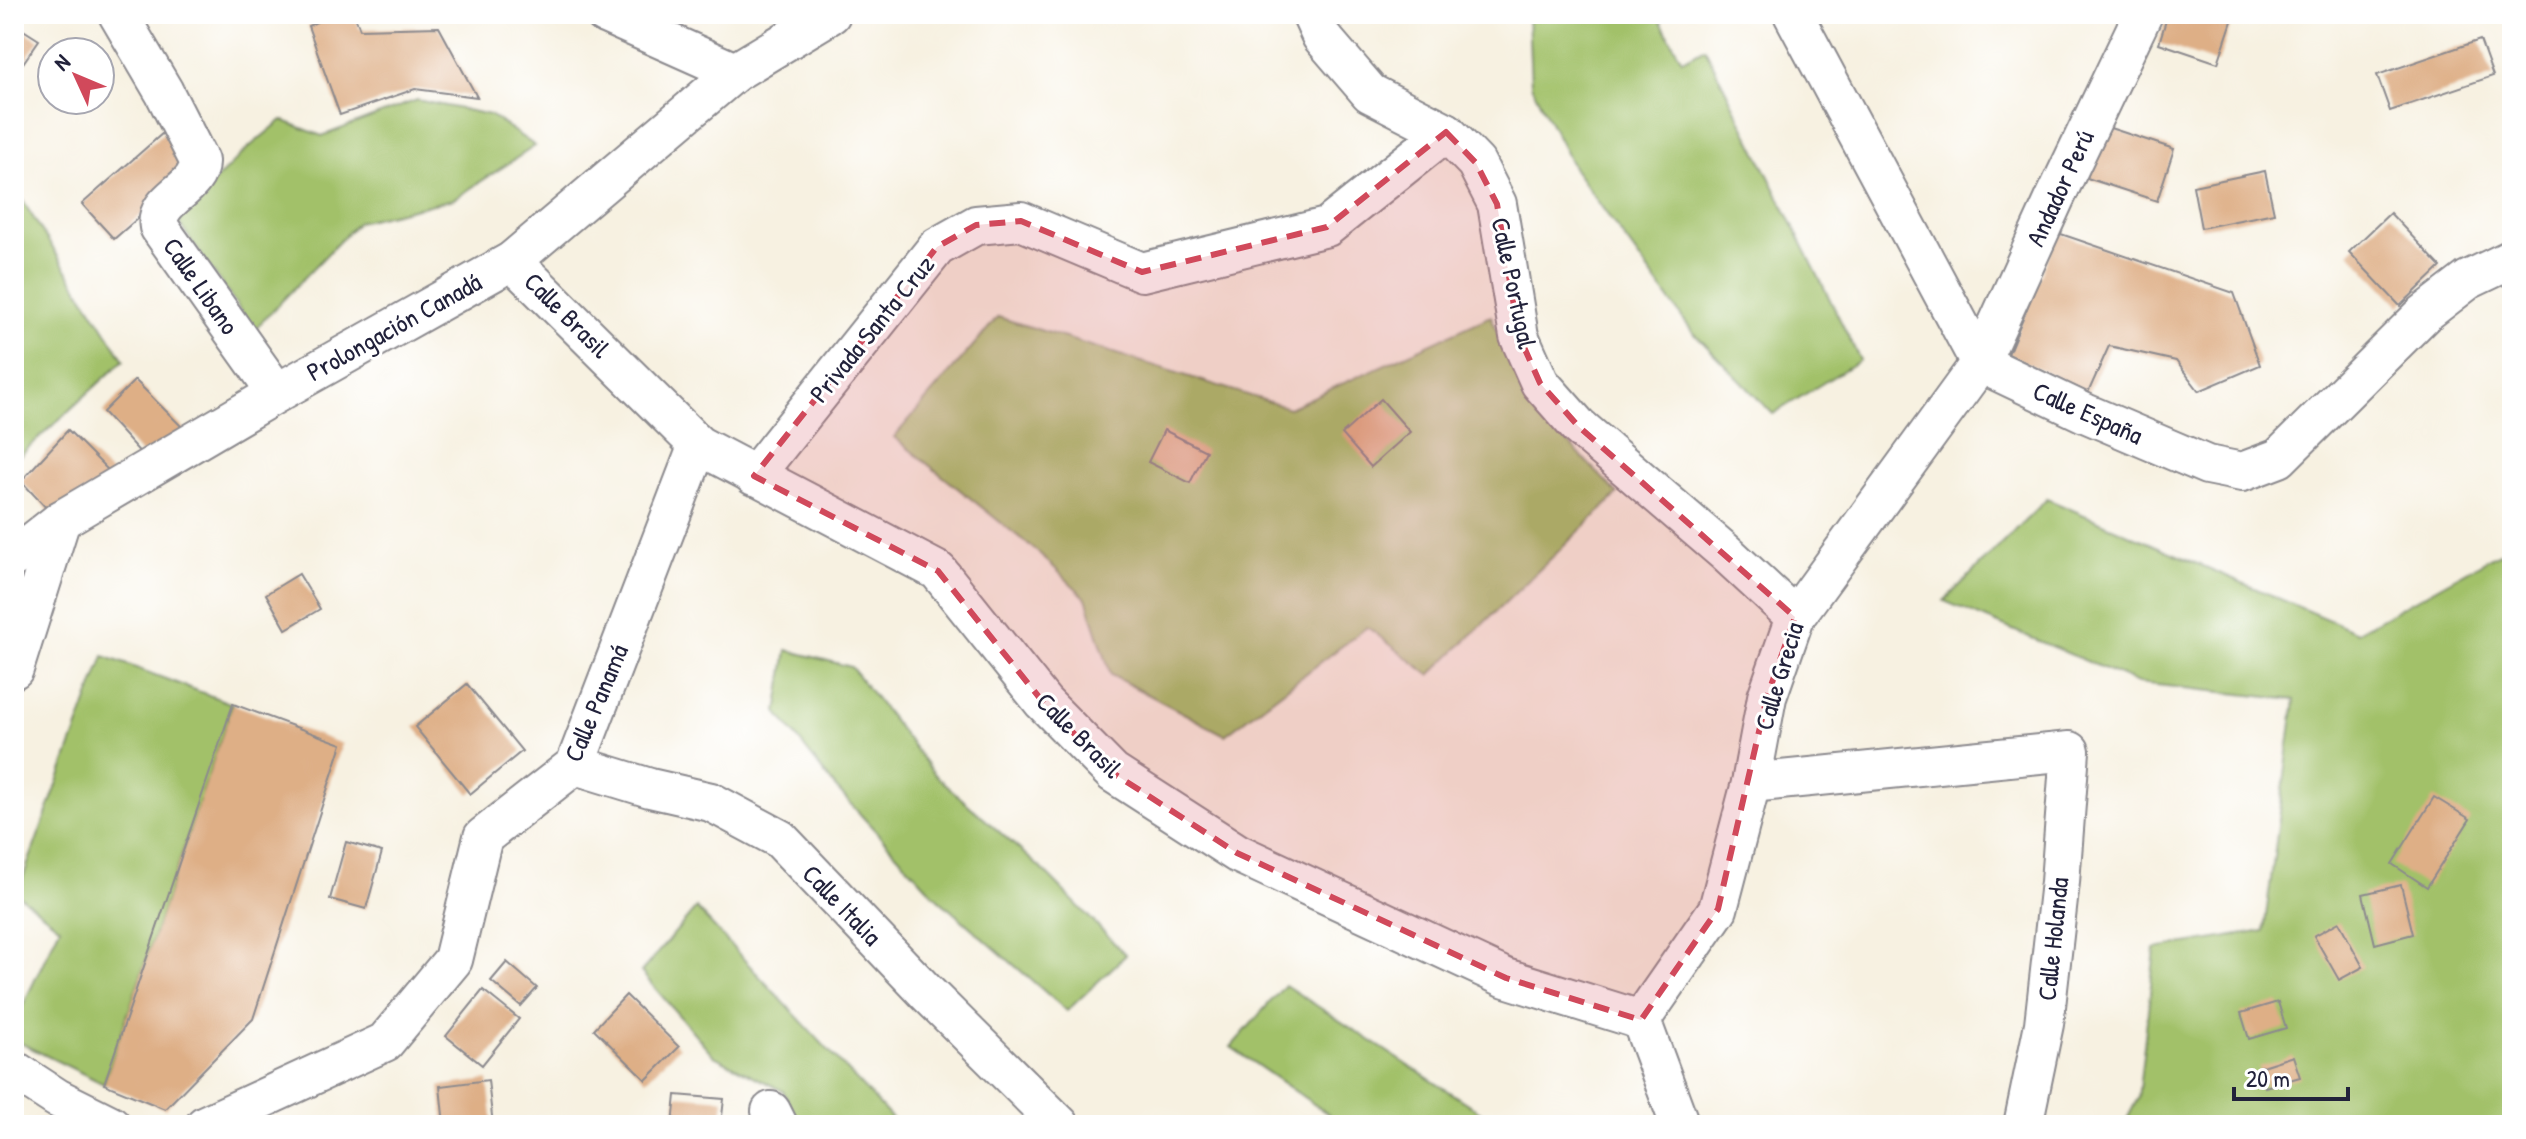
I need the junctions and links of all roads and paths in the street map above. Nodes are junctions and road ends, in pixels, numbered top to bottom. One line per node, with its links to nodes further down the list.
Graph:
1 (118, 14): 12 (street, Calle Libano)
2 (605, 14): 7 (street)
3 (831, 14): 7 (street, Prolongación Canadá)
4 (1311, 14): 8 (street, Calle Portugal)
5 (1793, 14): 11 (street)
6 (2143, 14): 11 (street, Andador Perú)
7 (735, 72): 10 (street, Prolongación Canadá)
8 (1446, 132): 14 (street, Privada Santa Cruz); 17 (street, Calle Portugal)
9 (2512, 259): 11 (street, Calle España)
10 (512, 261): 12 (street, Prolongación Canadá); 13 (street, Calle Brasil)
11 (1980, 363): 17 (street, Calle Grecia)
12 (277, 393): 15 (street, Prolongación Canadá)
13 (698, 445): 14 (street, Calle Brasil); 19 (street, Calle Panamá)
14 (754, 476): 21 (street, Calle Brasil)
15 (61, 520): 16 (street, Prolongación Canadá); 18 (street)
16 (14, 557)
17 (1795, 617): 20 (street, Calle Grecia)
18 (14, 669)
19 (575, 765): 24 (street, Calle Panamá); 25 (street, Calle Italia)
20 (1751, 783): 21 (street, Calle Grecia); 27 (street, Calle Holanda)
21 (1641, 1020): 26 (street)
22 (14, 1070): 23 (street)
23 (111, 1125)
24 (205, 1125)
25 (1060, 1125)
26 (1680, 1125)
27 (2023, 1125)

